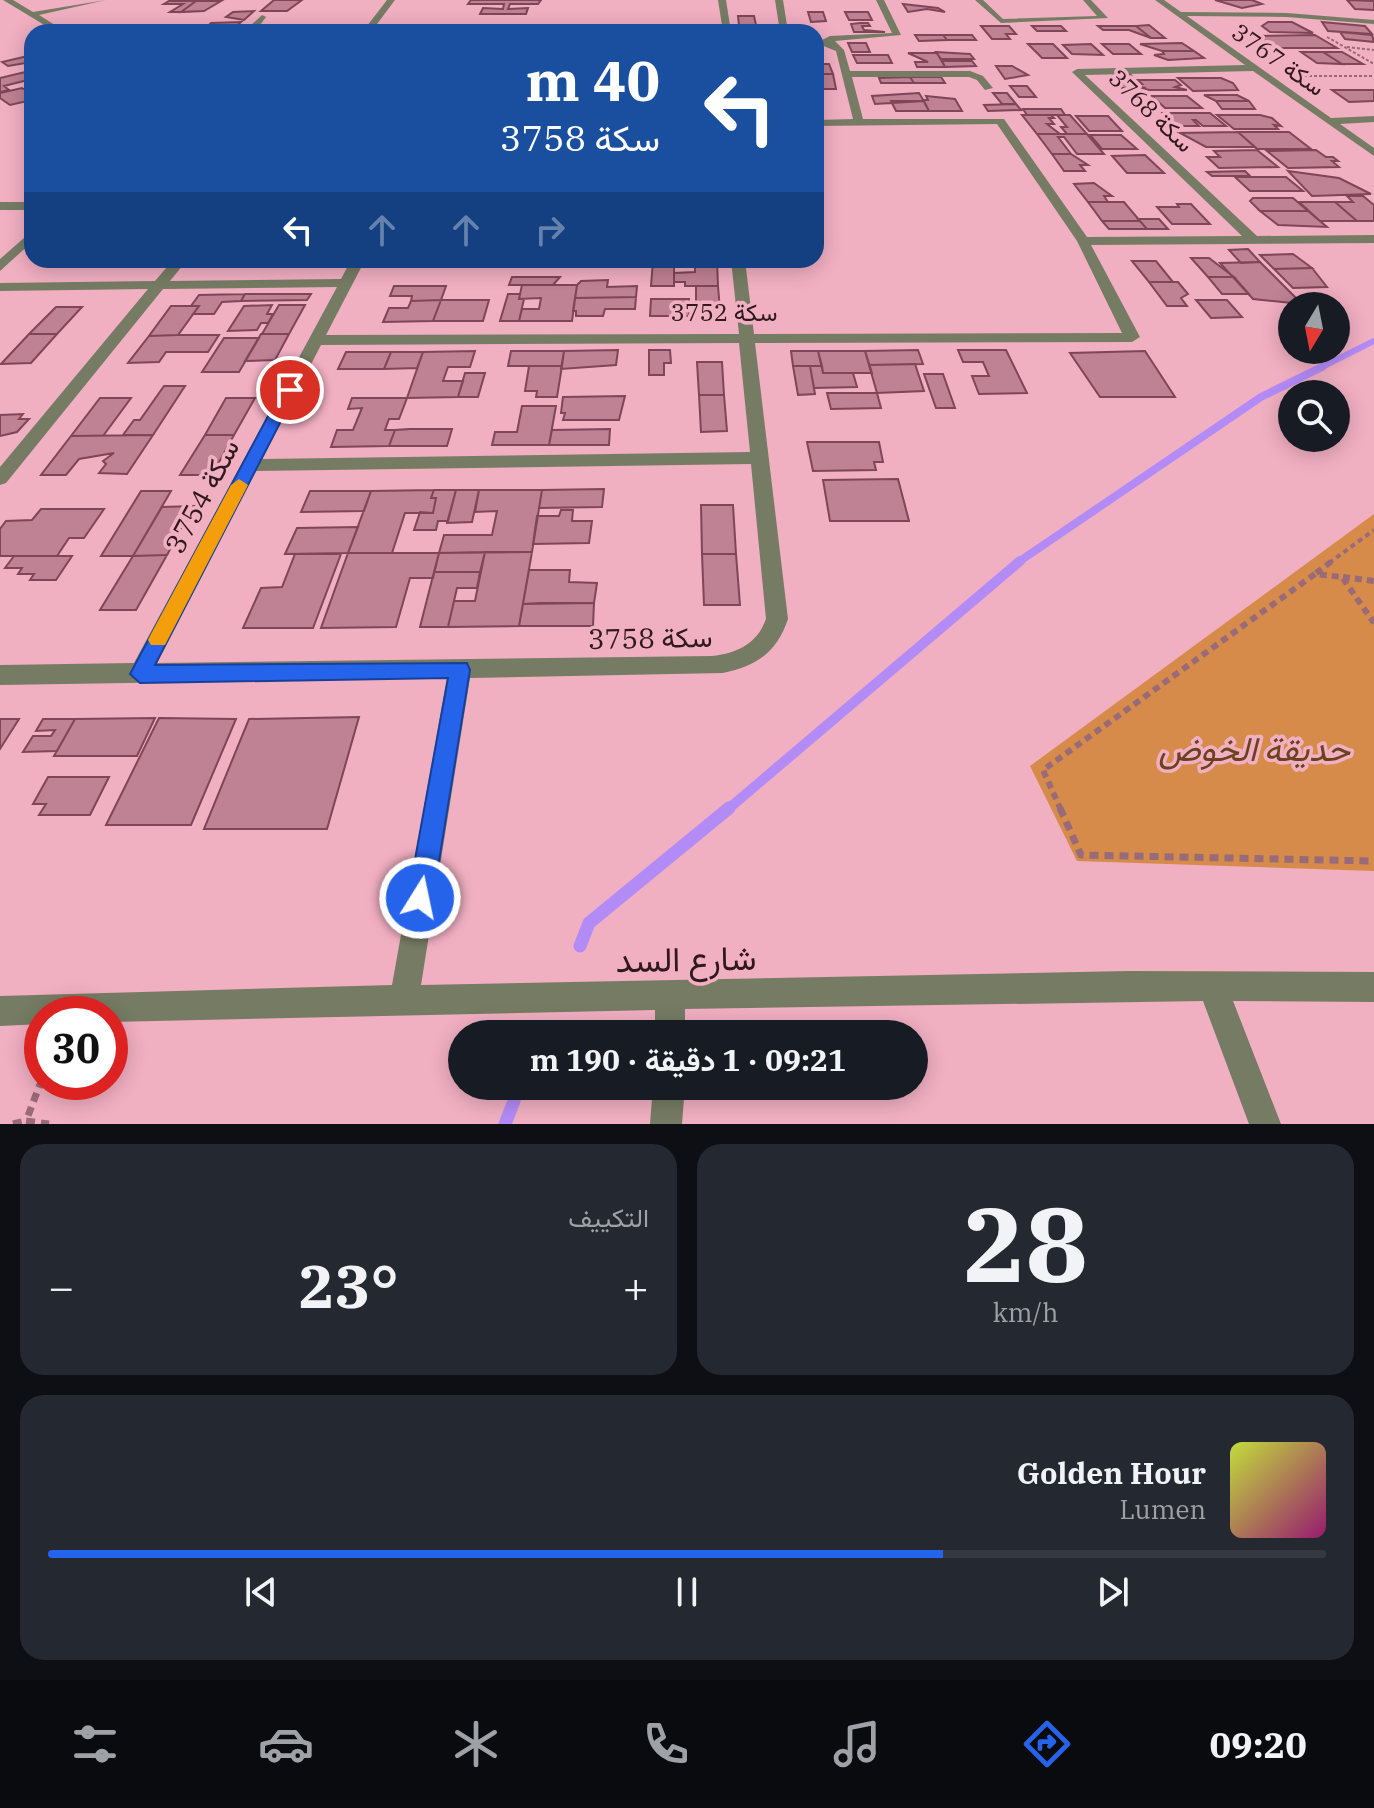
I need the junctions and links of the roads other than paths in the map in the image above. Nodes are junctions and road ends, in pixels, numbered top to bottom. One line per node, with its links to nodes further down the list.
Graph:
1 (7, 0): 10 (street)
2 (102, 0): 10 (street)
3 (391, 0): 16 (street)
4 (722, 0): 17 (street)
5 (779, 0): 18 (street)
6 (880, 0): 20 (street)
7 (979, 0): 8 (street)
8 (1087, 0)
9 (1159, 0): 11 (street, سكة 3767)
10 (35, 14): 14 (street)
11 (1178, 14): 13 (street); 21 (street, سكة 3767)
12 (262, 17): 15 (street)
13 (1374, 22)
14 (50, 24)
15 (256, 24)
16 (373, 24)
17 (726, 24)
18 (783, 24)
19 (824, 43): 20 (street)
20 (831, 43): 22 (street)
21 (1255, 68): 25 (street, سكة 3767); 31 (street, سكة 3768)
22 (848, 74): 23 (street); 26 (street)
23 (988, 88)
24 (1374, 119): 25 (street)
25 (1330, 121): 28 (street, سكة 3767)
26 (859, 122): 27 (street); 33 (street)
27 (824, 123)
28 (1374, 153)
29 (0, 206): 30 (street)
30 (24, 206)
31 (1253, 239): 32 (street); 33 (street)
32 (1374, 239)
33 (1083, 241): 42 (street, سكة 3752)
34 (24, 243): 35 (street)
35 (0, 267)
36 (173, 268): 41 (street)
37 (354, 268): 39 (street, سكة 3754)
38 (739, 268): 42 (street, سكة 3758)
39 (346, 283): 41 (street); 43 (street, سكة 3754)
40 (0, 287): 41 (street)
41 (156, 287): 46 (street)
42 (747, 336): 43 (street, سكة 3752); 44 (street, سكة 3758)
43 (316, 340): 45 (street, سكة 3754)
44 (760, 458): 45 (street); 47 (street, سكة 3758)
45 (250, 465): 48 (street, سكة 3754)
46 (0, 479)
47 (460, 670): 48 (street, سكة 3758); 53 (street)
48 (140, 674): 49 (street, سكة 3758)
49 (0, 675)
50 (1212, 986): 51 (street, شارع السد); 52 (street, شارع السد); 58 (street)
51 (1374, 987)
52 (670, 995): 53 (street, شارع السد); 55 (street)
53 (404, 1000): 54 (street, شارع السد)
54 (0, 1011)
55 (670, 1020)
56 (668, 1100): 57 (street)
57 (666, 1124)
58 (1265, 1124)

